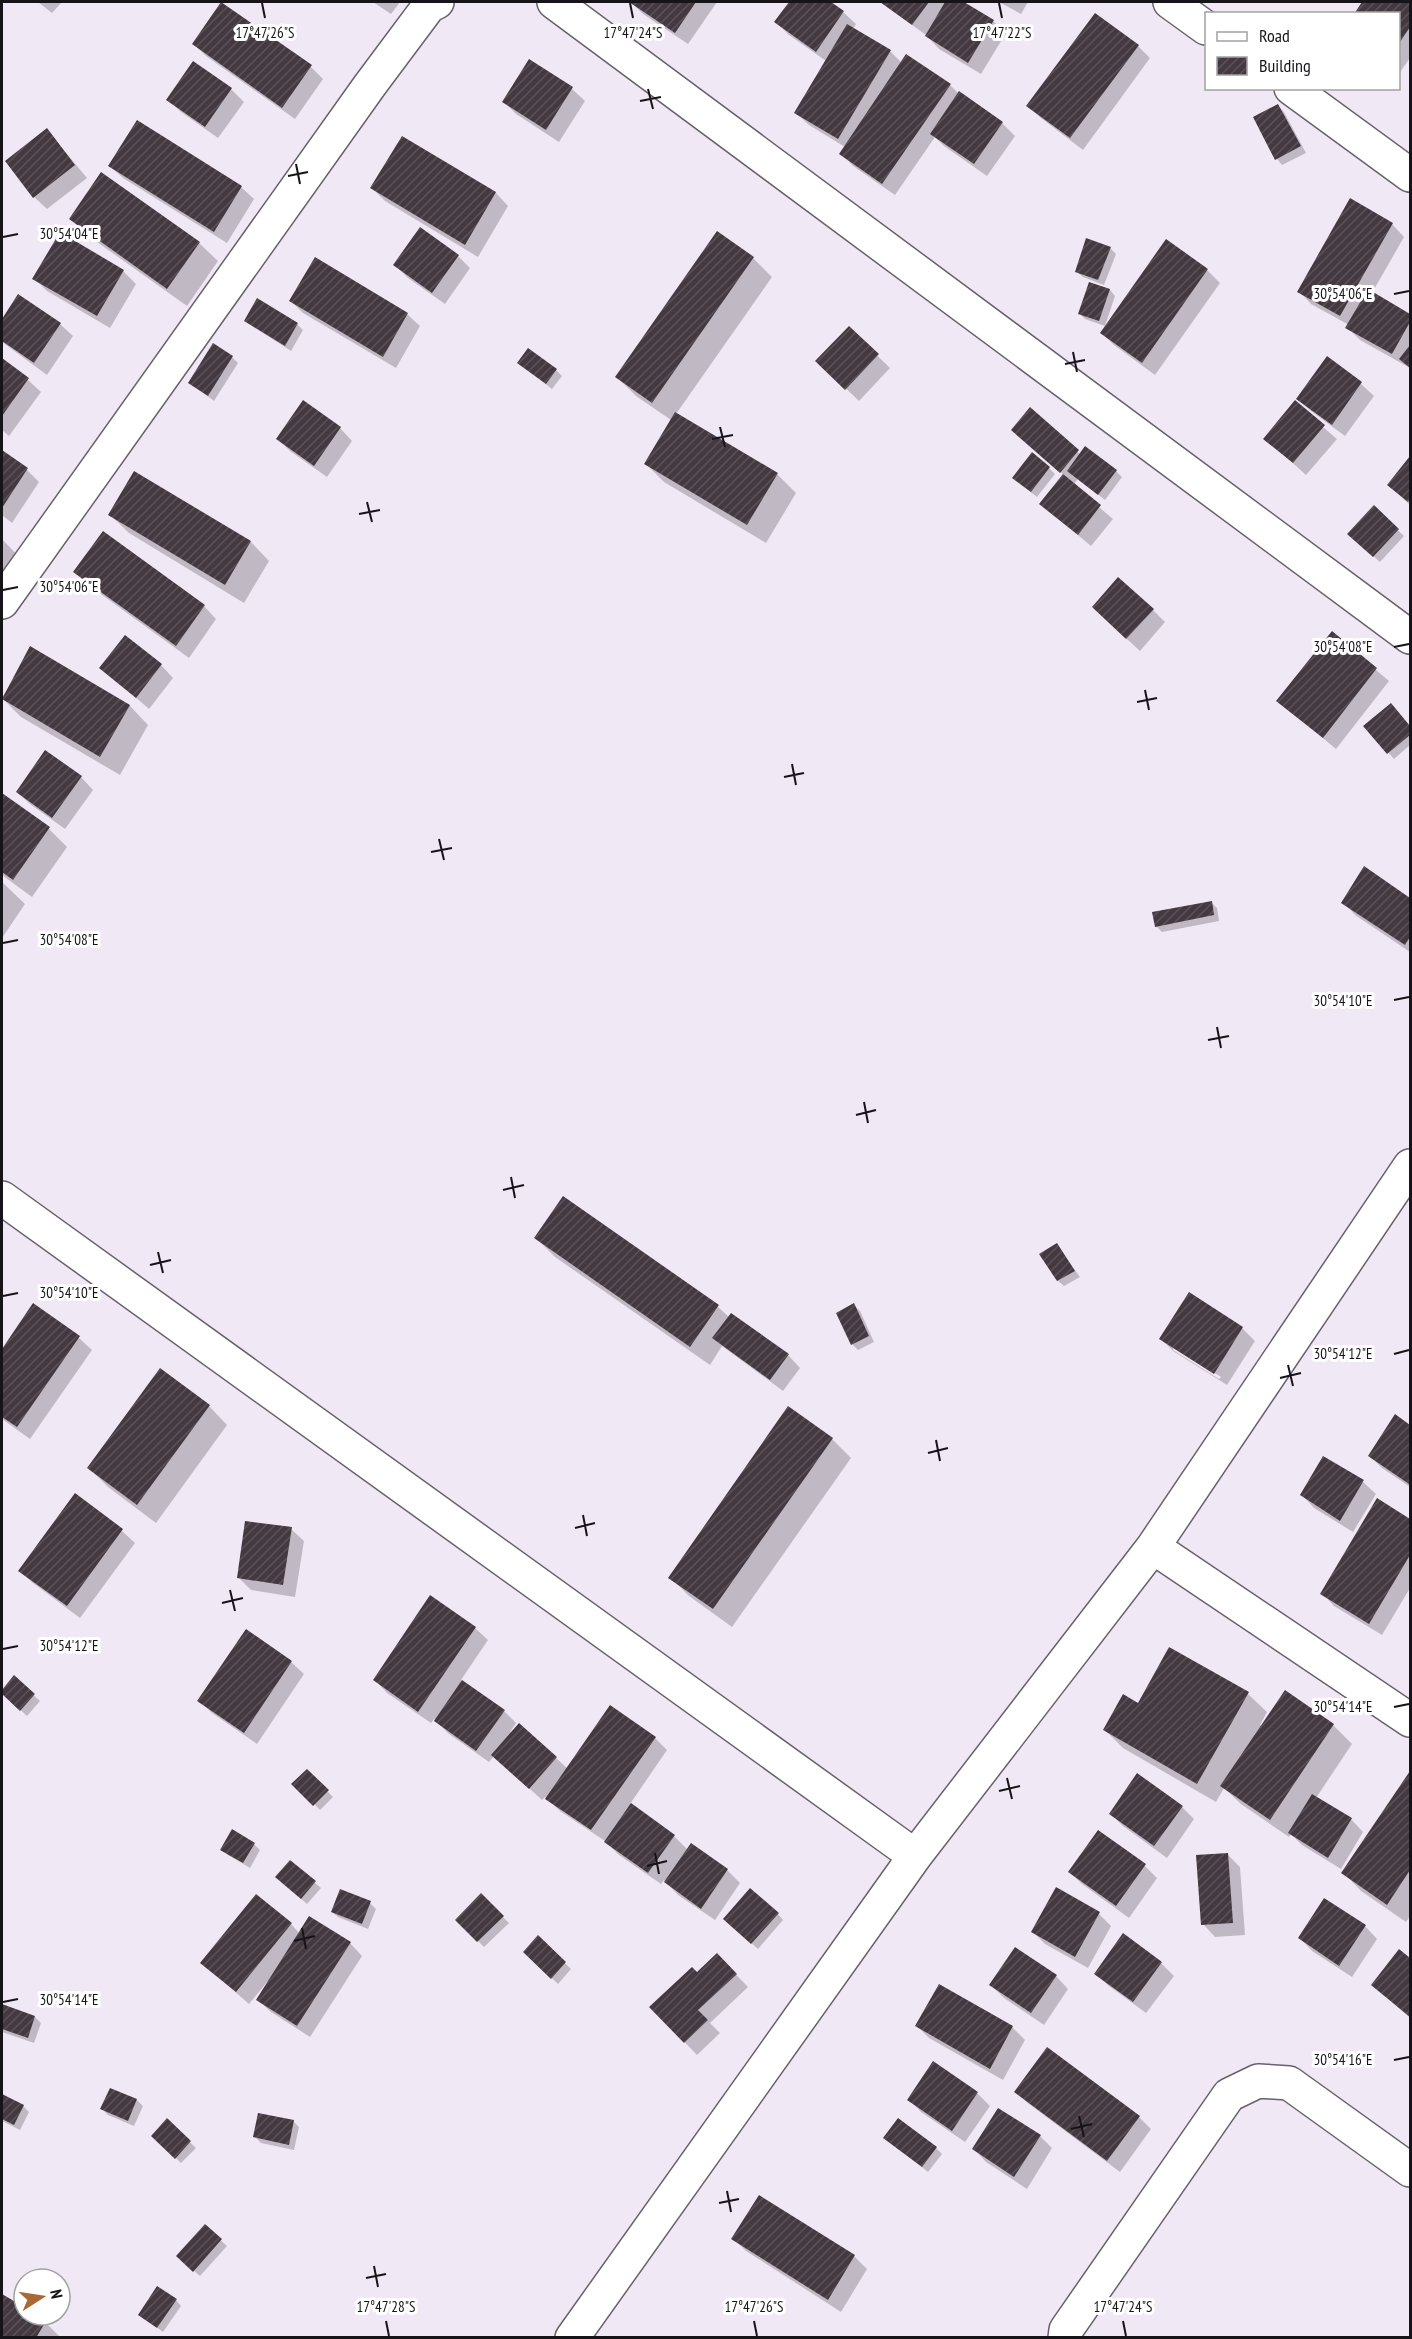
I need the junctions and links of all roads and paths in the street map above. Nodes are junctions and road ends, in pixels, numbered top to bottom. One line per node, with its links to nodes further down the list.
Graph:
1 (437, 2): 7 (street)
2 (554, 2): 8 (street)
3 (1170, 2): 4 (street)
4 (1205, 27)
5 (1294, 90): 6 (street)
6 (1410, 175)
7 (2, 602)
8 (1410, 637)
9 (1410, 1166): 11 (street)
10 (2, 1198): 13 (street)
11 (1153, 1547): 12 (street); 13 (street)
12 (1410, 1720)
13 (915, 1856): 15 (street)
14 (1410, 2170): 16 (street)
15 (572, 2337)
16 (1065, 2337)

